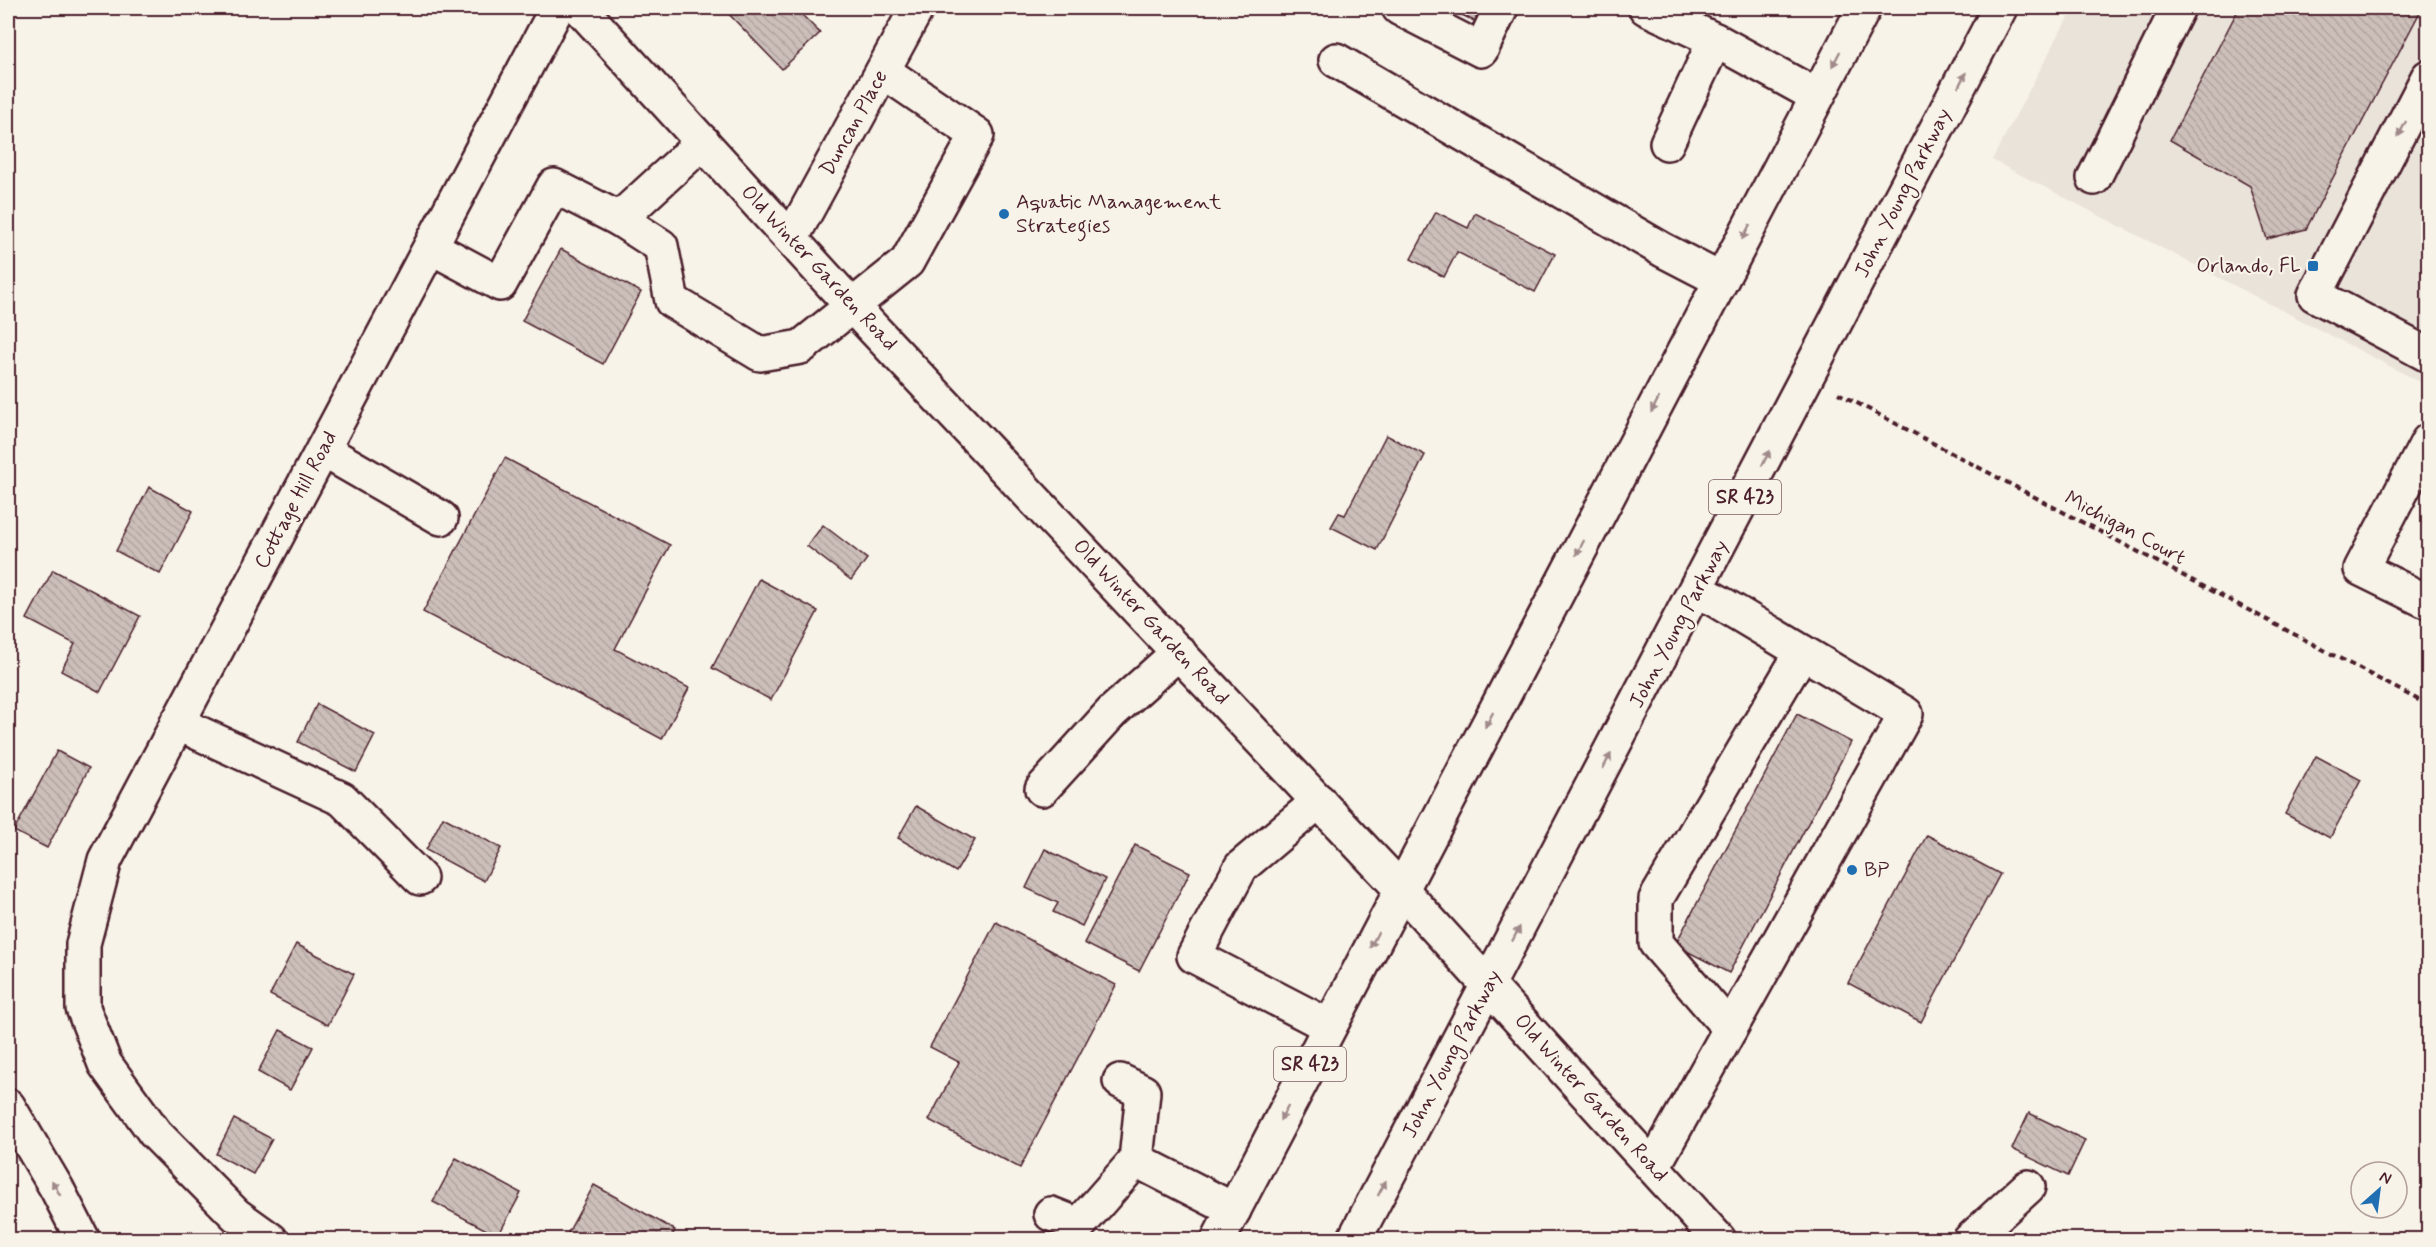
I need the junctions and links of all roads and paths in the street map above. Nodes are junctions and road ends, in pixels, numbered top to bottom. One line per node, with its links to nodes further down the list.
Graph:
1 (557, 8): 20 (main road, Cottage Hill Road)
2 (580, 8): 15 (main road, Old Winter Garden Road)
3 (917, 8): 12 (main road, Duncan Place)
4 (1399, 8): 5 (main road)
5 (1501, 8)
6 (1646, 8): 10 (main road)
7 (1864, 8): 14 (main road, SR 423, one-way to 14)
8 (2000, 8): 24 (main road, John Young Parkway / SR 423, one-way to 8)
9 (2178, 8): 17 (main road)
10 (1715, 40): 14 (main road); 16 (main road)
11 (1336, 60): 21 (main road)
12 (883, 70): 19 (main road, Duncan Place); 22 (main road)
13 (2428, 77): 23 (main road, one-way to 23)
14 (1817, 96): 21 (main road, SR 423, one-way to 21)
15 (703, 142): 18 (main road); 19 (main road, Old Winter Garden Road)
16 (1667, 143)
17 (2094, 178)
18 (619, 219): 20 (main road); 22 (main road)
19 (791, 239): 22 (main road, Old Winter Garden Road)
20 (431, 247): 26 (main road, Cottage Hill Road)
21 (1721, 280): 37 (main road, SR 423, one-way to 37)
22 (852, 306): 30 (main road, Old Winter Garden Road)
23 (2428, 355)
24 (1808, 377): 28 (main road, John Young Parkway / SR 423, one-way to 24); 32 (path, Michigan Court)
25 (2428, 441): 29 (main road)
26 (323, 450): 27 (main road); 33 (main road, Cottage Hill Road)
27 (441, 518)
28 (1697, 589): 31 (main road); 38 (main road, John Young Parkway / SR 423, one-way to 28)
29 (2428, 602)
30 (1179, 652): 34 (main road); 35 (main road, Old Winter Garden Road)
31 (1802, 652): 40 (main road); 40 (main road)
32 (2428, 705)
33 (177, 723): 36 (main road); 49 (main road, Cottage Hill Road)
34 (1042, 789)
35 (1319, 801): 37 (main road, Old Winter Garden Road); 39 (main road)
36 (420, 878)
37 (1401, 888): 38 (main road, Old Winter Garden Road); 39 (main road, SR 423, one-way to 39)
38 (1488, 986): 44 (main road, Old Winter Garden Road); 51 (main road, John Young Parkway / SR 423, one-way to 38)
39 (1329, 1026): 46 (main road, SR 423, one-way to 46)
40 (1730, 1029): 44 (main road)
41 (1120, 1081): 43 (main road)
42 (8, 1106): 48 (main road, one-way to 42)
43 (1136, 1160): 46 (main road); 47 (main road)
44 (1653, 1167): 52 (main road, Old Winter Garden Road)
45 (2028, 1187): 53 (main road)
46 (1234, 1210): 50 (main road, SR 423)
47 (1051, 1214)
48 (83, 1239)
49 (271, 1239)
50 (1218, 1239)
51 (1354, 1239)
52 (1719, 1239)
53 (1970, 1239)

